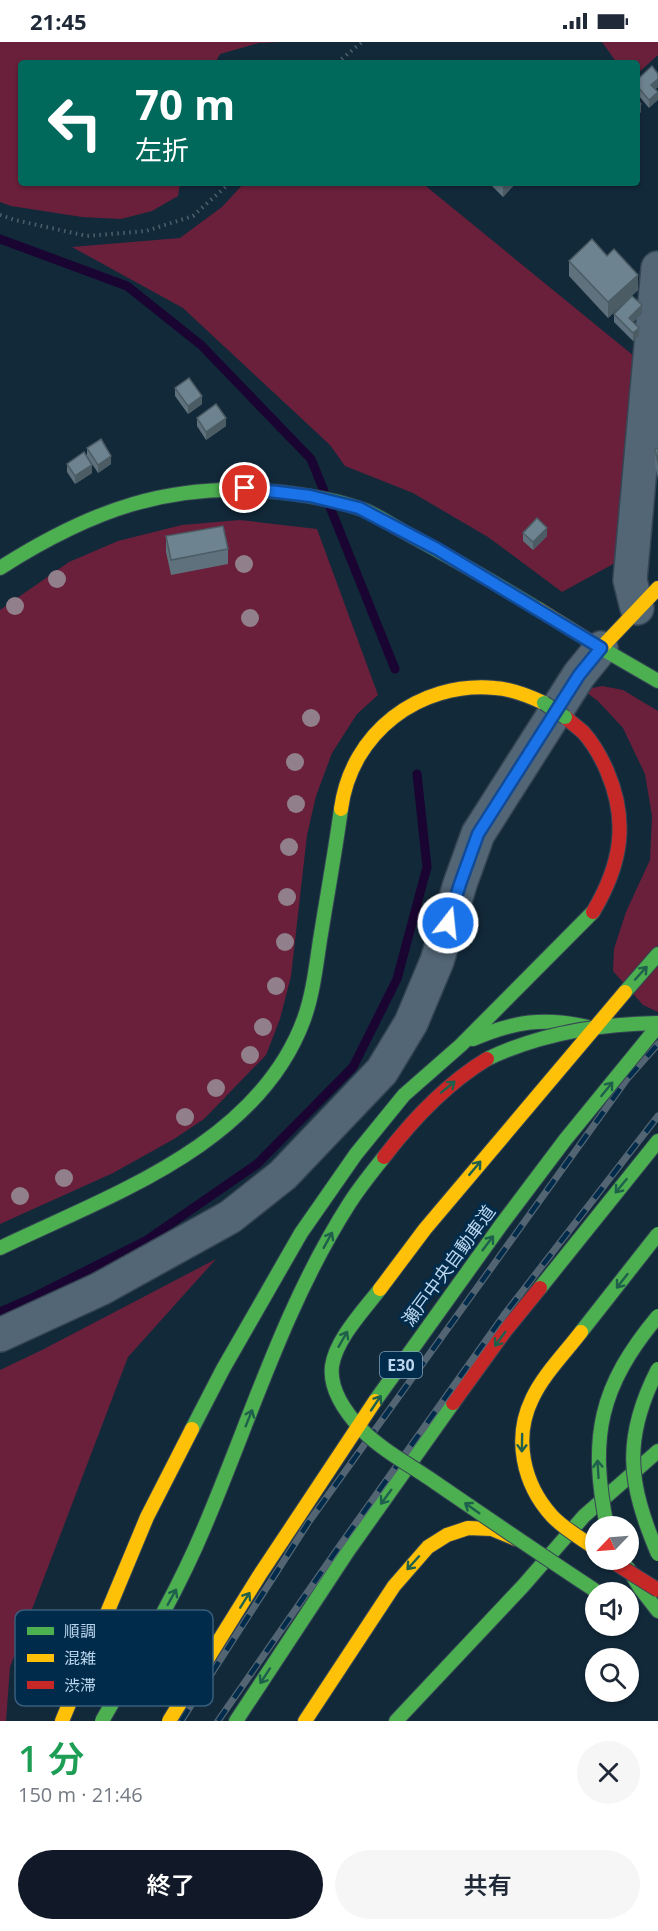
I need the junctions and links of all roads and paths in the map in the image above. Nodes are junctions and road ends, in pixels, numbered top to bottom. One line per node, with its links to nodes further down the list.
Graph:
1 (362, 42): 2 (path)
2 (341, 60)
3 (227, 186): 4 (path)
4 (0, 215)
5 (658, 268): 7 (street)
6 (0, 568): 8 (main road)
7 (648, 598): 8 (main road)
8 (601, 648): 9 (main road); 18 (street)
9 (658, 681)
10 (658, 954): 22 (main road, one-way to 10, bridge)
11 (658, 1025): 30 (main road, one-way to 11, bridge); 32 (main road, 瀬戸中央自動車道 / E30, one-way to 11, bridge)
12 (461, 1045): 13 (main road); 16 (main road, bridge); 29 (main road)
13 (658, 1052)
14 (658, 1141): 39 (main road, one-way to 39)
15 (658, 1234): 23 (main road, one-way to 23, bridge)
16 (0, 1248)
17 (658, 1316): 21 (main road, one-way to 17, bridge)
18 (0, 1335)
19 (658, 1369): 24 (main road, bridge)
20 (658, 1451): 41 (main road)
21 (605, 1516)
22 (520, 1541): 27 (main road, bridge); 40 (main road, one-way to 40, bridge)
23 (585, 1541)
24 (658, 1554)
25 (626, 1570): 28 (main road, bridge)
26 (629, 1570): 31 (main road, bridge)
27 (585, 1584)
28 (658, 1590)
29 (108, 1610)
30 (164, 1610)
31 (658, 1611)
32 (213, 1651)
33 (68, 1706): 36 (main road)
34 (110, 1706): 37 (main road, one-way to 34, bridge)
35 (178, 1706): 38 (main road, 瀬戸中央自動車道 / E30, one-way to 35, bridge)
36 (62, 1721)
37 (102, 1721)
38 (169, 1721)
39 (236, 1721)
40 (305, 1721)
41 (396, 1721)

